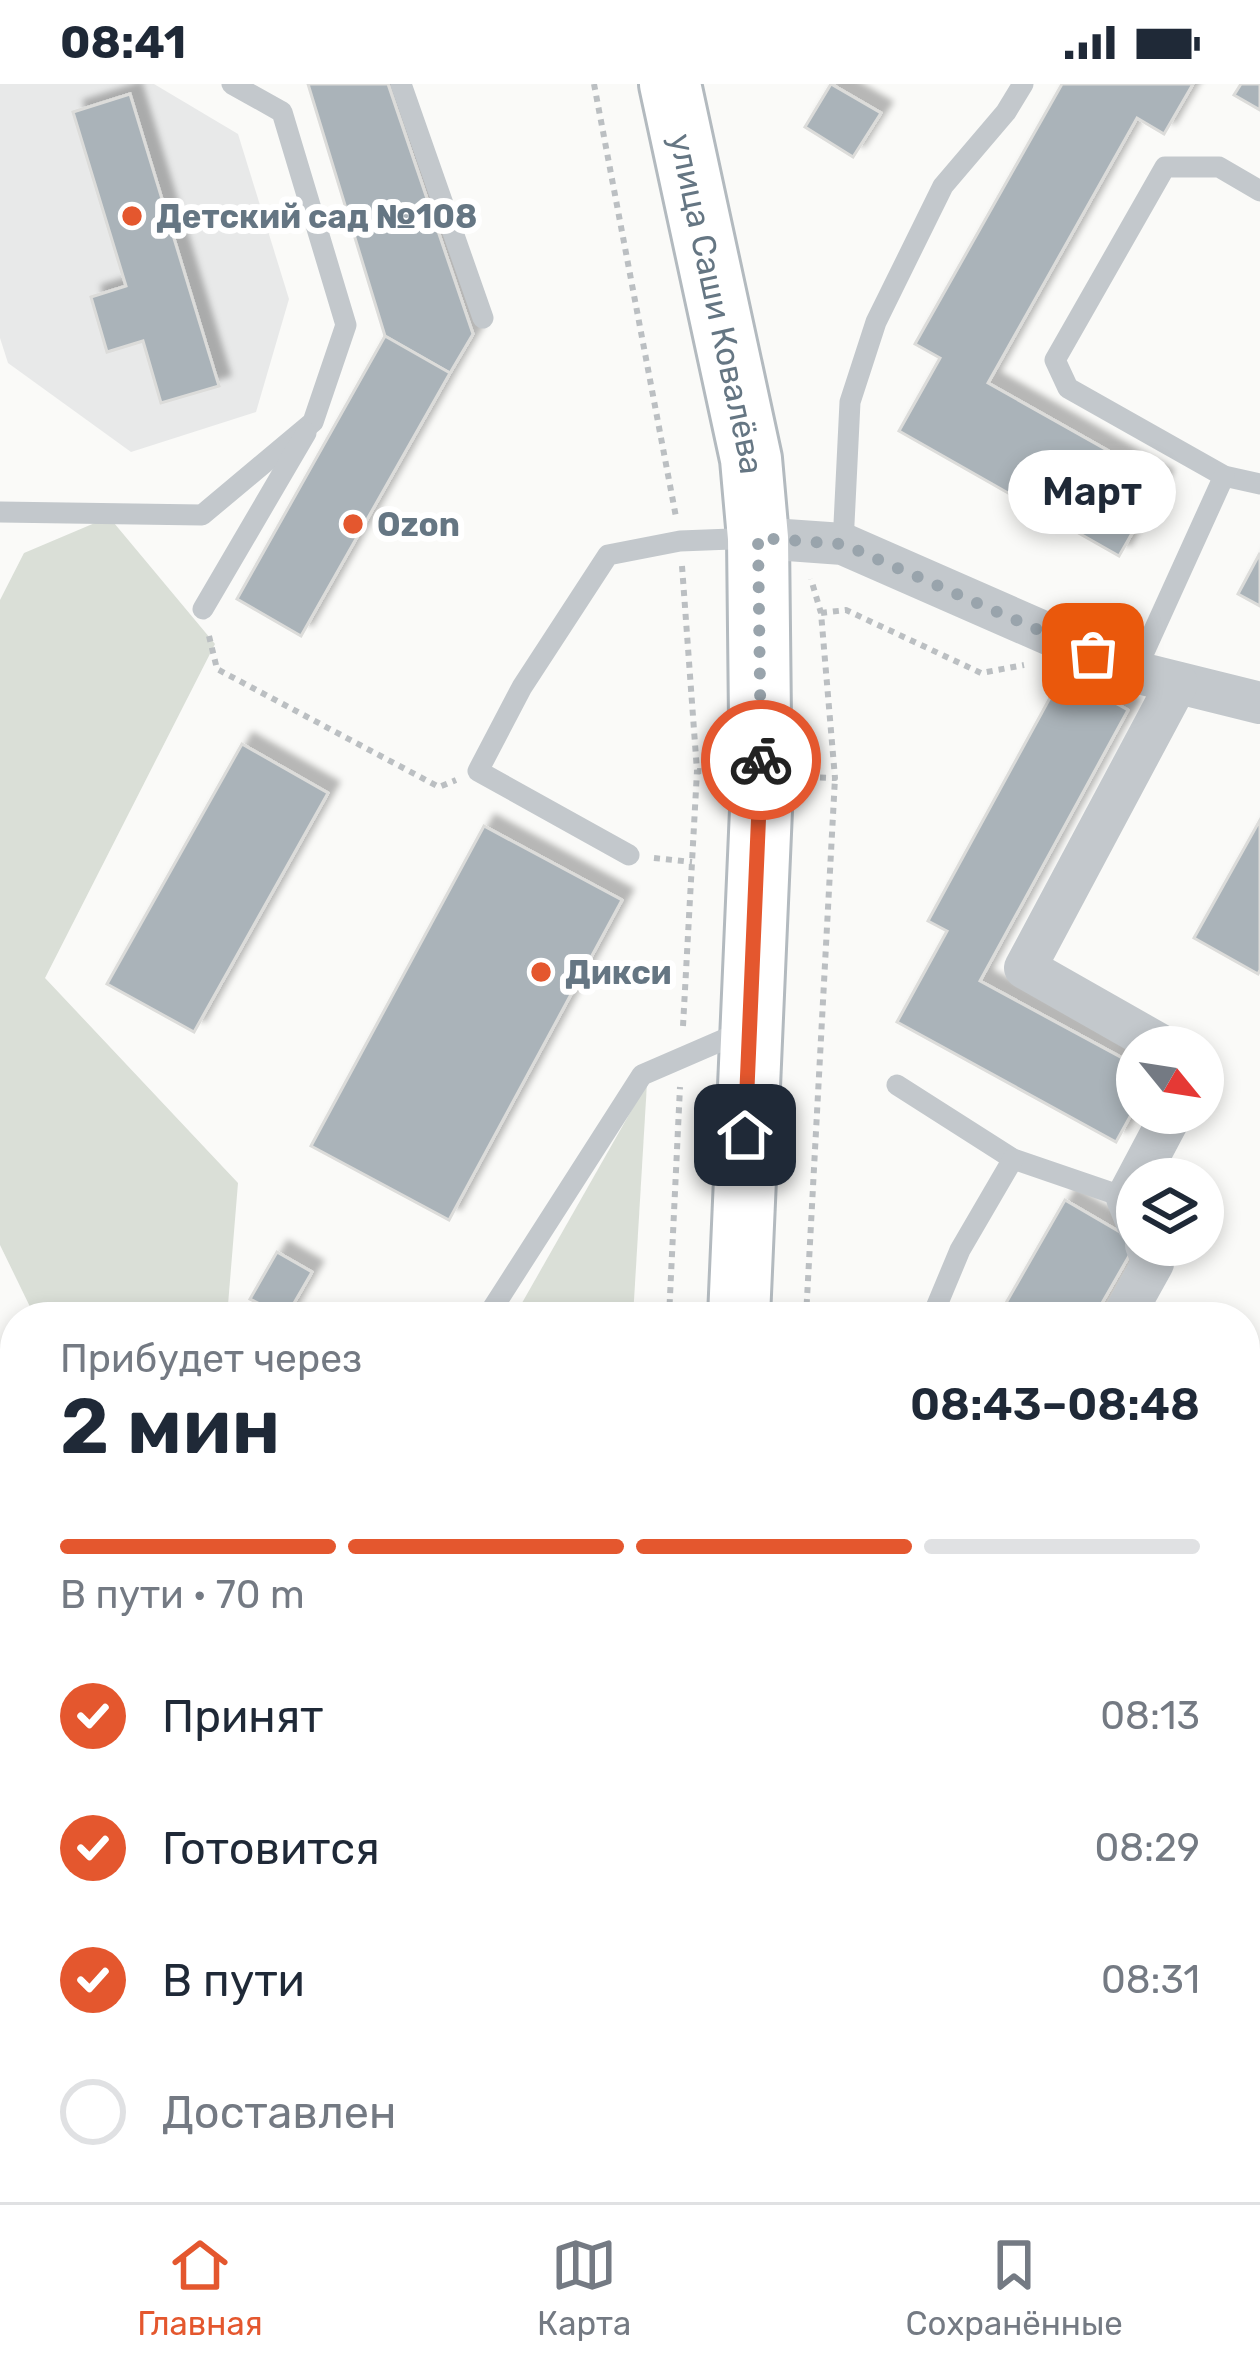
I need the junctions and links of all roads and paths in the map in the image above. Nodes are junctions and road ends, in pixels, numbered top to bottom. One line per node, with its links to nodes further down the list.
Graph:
1 (232, 84): 7 (lane)
2 (400, 84): 6 (lane)
3 (670, 84): 11 (street, улица Саши Ковалёва)
4 (1023, 84): 12 (lane)
5 (1260, 191): 8 (lane)
6 (484, 318)
7 (313, 422): 10 (lane); 13 (lane)
8 (1224, 476): 9 (lane); 16 (lane)
9 (1260, 484)
10 (0, 512)
11 (758, 538): 12 (street); 19 (lane); 24 (street, улица Саши Ковалёва)
12 (843, 544): 16 (street)
13 (203, 609): 19 (path)
14 (821, 613): 15 (path)
15 (1026, 665)
16 (1135, 672): 17 (street)
17 (1177, 683): 18 (street); 23 (street)
18 (1260, 703)
19 (478, 771): 21 (lane)
20 (835, 778): 31 (path)
21 (629, 855): 22 (path)
22 (692, 862)
23 (1127, 1026)
24 (750, 1028): 29 (lane); 30 (street, улица Саши Ковалёва)
25 (897, 1085): 26 (lane)
26 (1013, 1159): 27 (lane); 32 (lane)
27 (1116, 1204)
28 (1152, 1266): 33 (street)
29 (497, 1302)
30 (740, 1302)
31 (807, 1302)
32 (938, 1302)
33 (1132, 1302)

